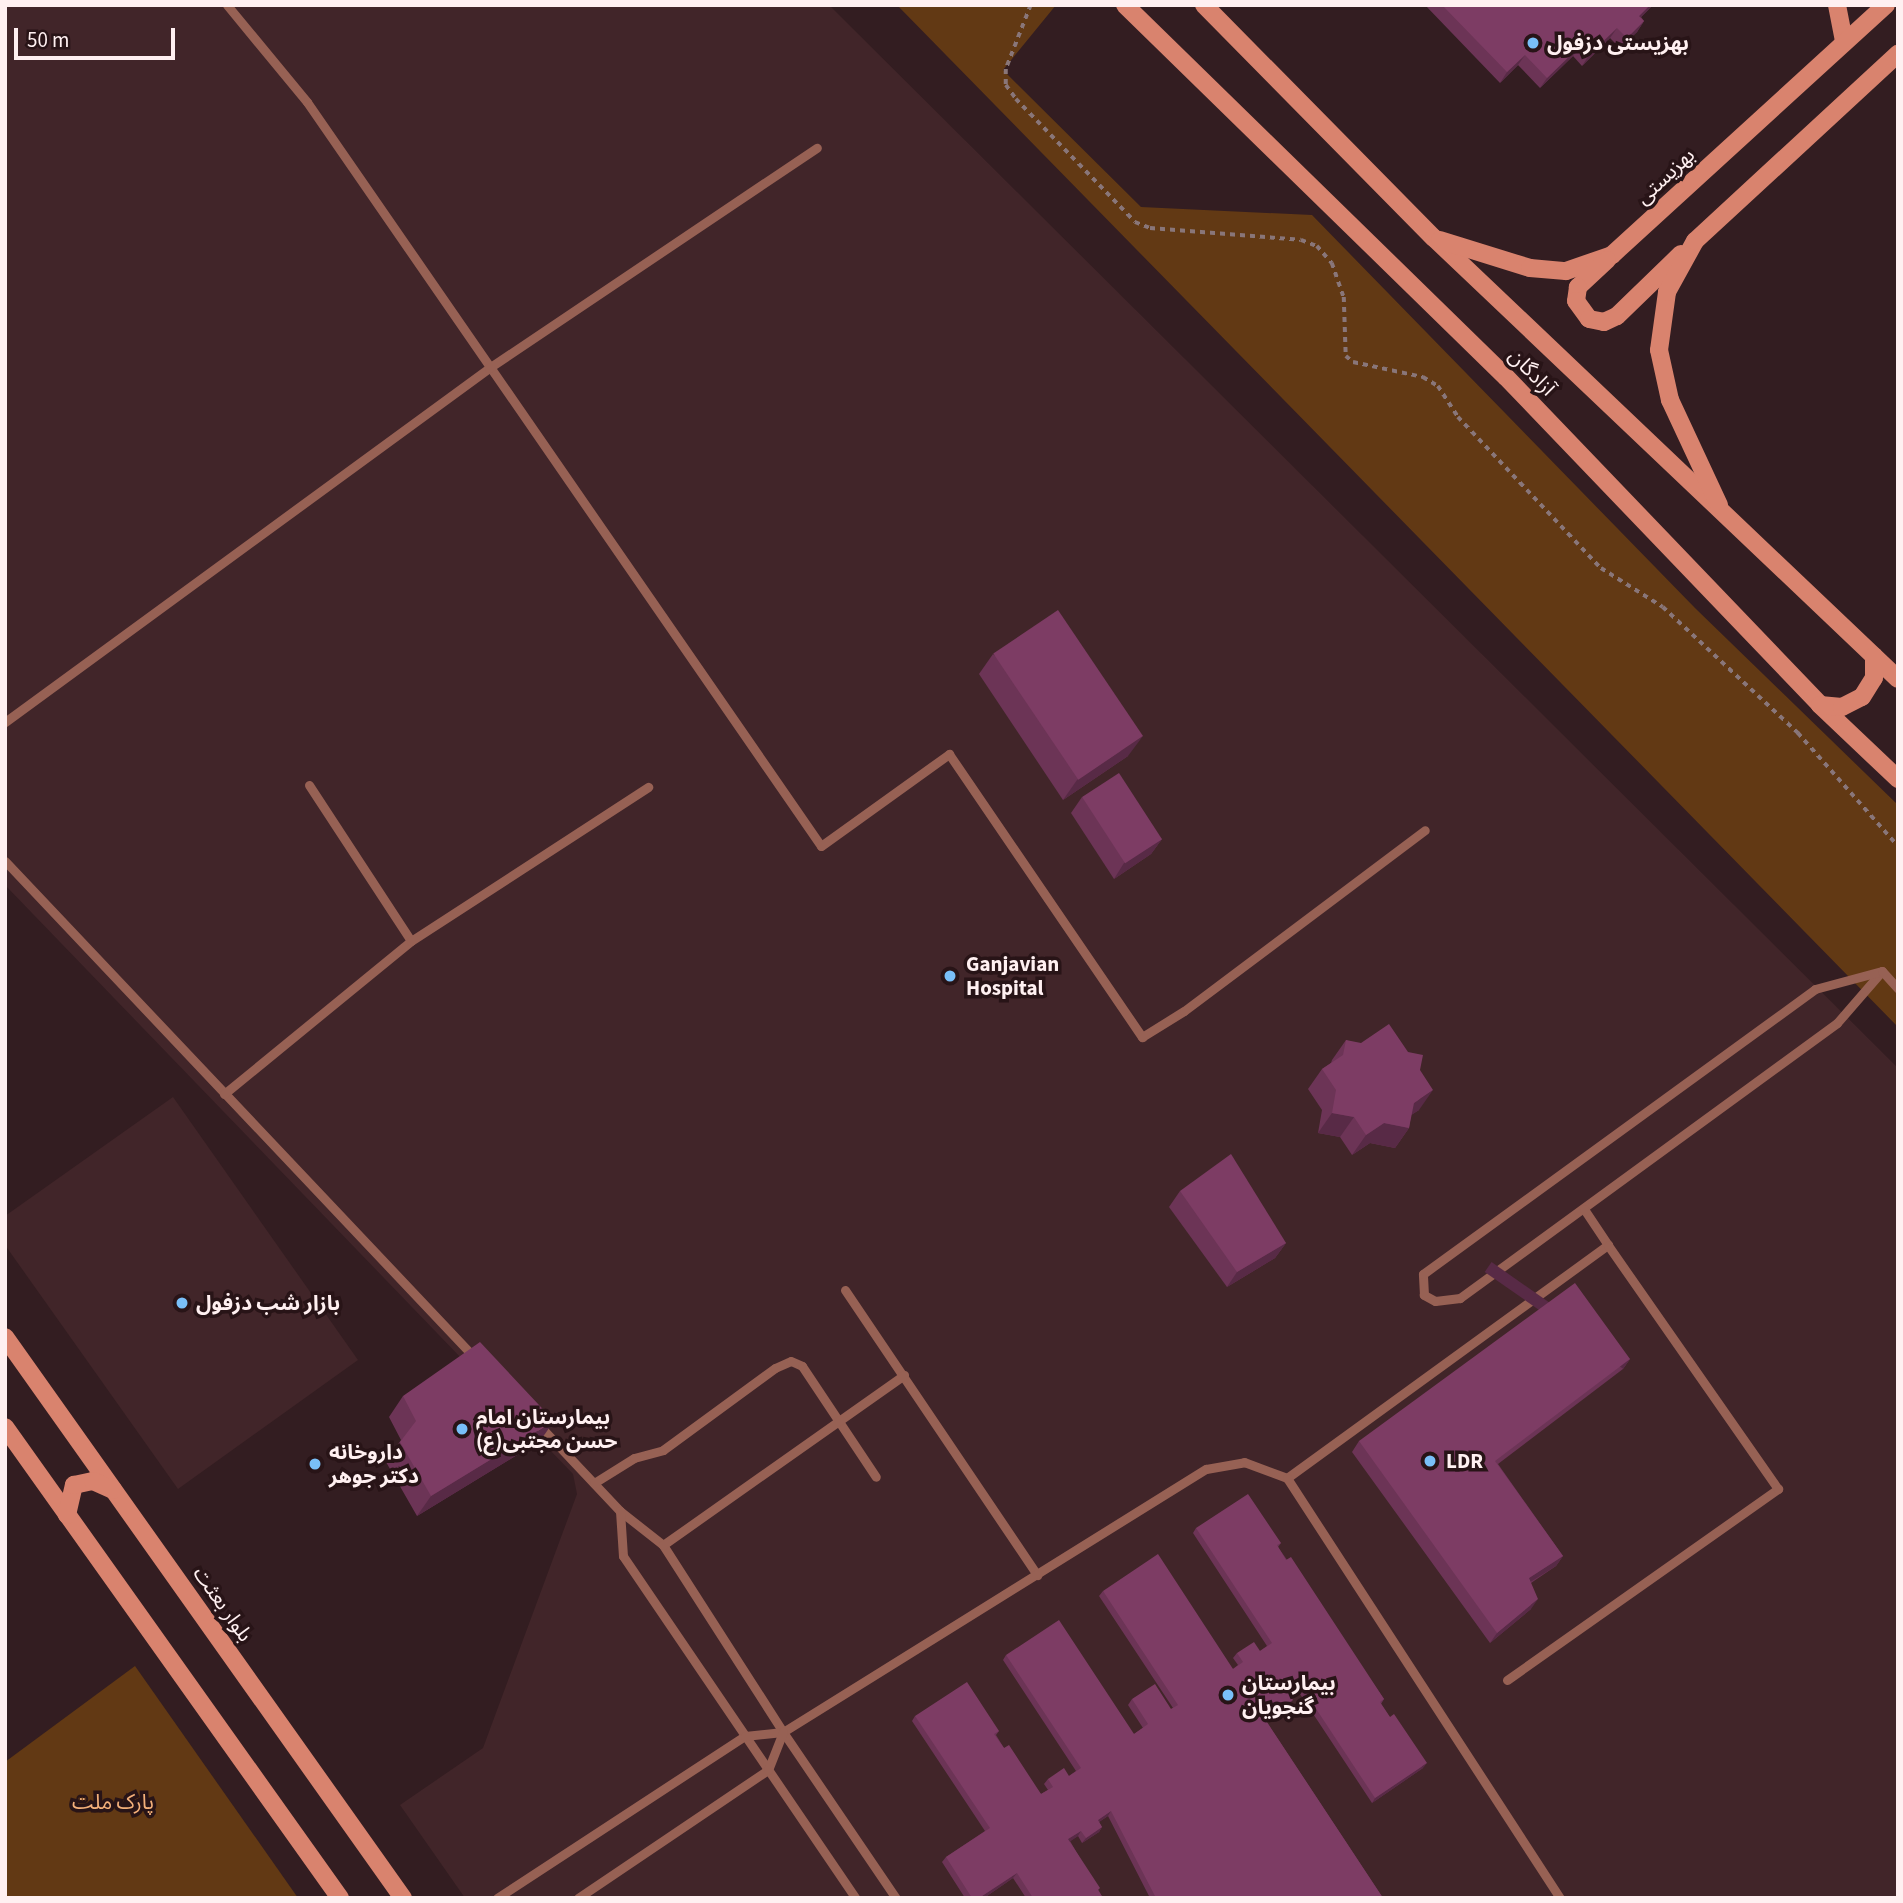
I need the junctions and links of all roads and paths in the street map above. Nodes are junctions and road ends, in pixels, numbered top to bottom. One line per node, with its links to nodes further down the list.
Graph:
1 (227, 5): 13 (lane)
2 (1031, 5): 23 (path)
3 (1125, 5): 17 (main road, آزادگان)
4 (1203, 5): 10 (main road, آزادگان)
5 (1837, 5): 7 (main road)
6 (1886, 5): 7 (main road, بهزیستی)
7 (1844, 41): 12 (main road, بهزیستی)
8 (1898, 54): 11 (main road)
9 (817, 148): 13 (lane)
10 (1434, 238): 12 (main road, بهزیستی); 14 (main road, آزادگان)
11 (1695, 241): 12 (main road); 14 (main road)
12 (1612, 255)
13 (489, 368): 18 (lane); 22 (lane)
14 (1724, 514): 15 (main road, آزادگان)
15 (1874, 656): 16 (main road, آزادگان); 17 (main road)
16 (1898, 679)
17 (1820, 705): 19 (main road, آزادگان)
18 (5, 722)
19 (1898, 779)
20 (309, 785): 25 (lane)
21 (648, 787): 25 (lane)
22 (1425, 830)
23 (1898, 846)
24 (5, 861): 28 (lane)
25 (411, 941): 28 (lane)
26 (1882, 971): 27 (lane); 29 (lane); 29 (lane)
27 (1898, 989)
28 (224, 1094): 33 (lane)
29 (1584, 1209): 30 (lane)
30 (1608, 1245): 39 (lane); 46 (lane)
31 (845, 1290): 34 (lane)
32 (5, 1338): 41 (main road, بلوار بعثت)
33 (484, 1367)
34 (904, 1375): 36 (lane); 45 (lane)
35 (532, 1418): 40 (lane)
36 (839, 1420): 38 (lane); 40 (lane); 44 (lane)
37 (5, 1427): 43 (main road)
38 (876, 1477)
39 (1287, 1478): 45 (lane); 56 (lane)
40 (594, 1483): 42 (lane)
41 (113, 1490): 43 (main road); 51 (main road, بلوار بعثت)
42 (620, 1511): 44 (lane); 48 (lane)
43 (68, 1515): 50 (main road)
44 (663, 1545): 47 (lane)
45 (1037, 1575): 47 (lane)
46 (1507, 1680)
47 (783, 1732): 48 (lane); 49 (lane); 55 (lane)
48 (745, 1736): 49 (lane); 52 (lane)
49 (768, 1770): 53 (lane); 54 (lane)
50 (340, 1898)
51 (403, 1898)
52 (498, 1898)
53 (578, 1898)
54 (855, 1898)
55 (896, 1898)
56 (1560, 1898)

